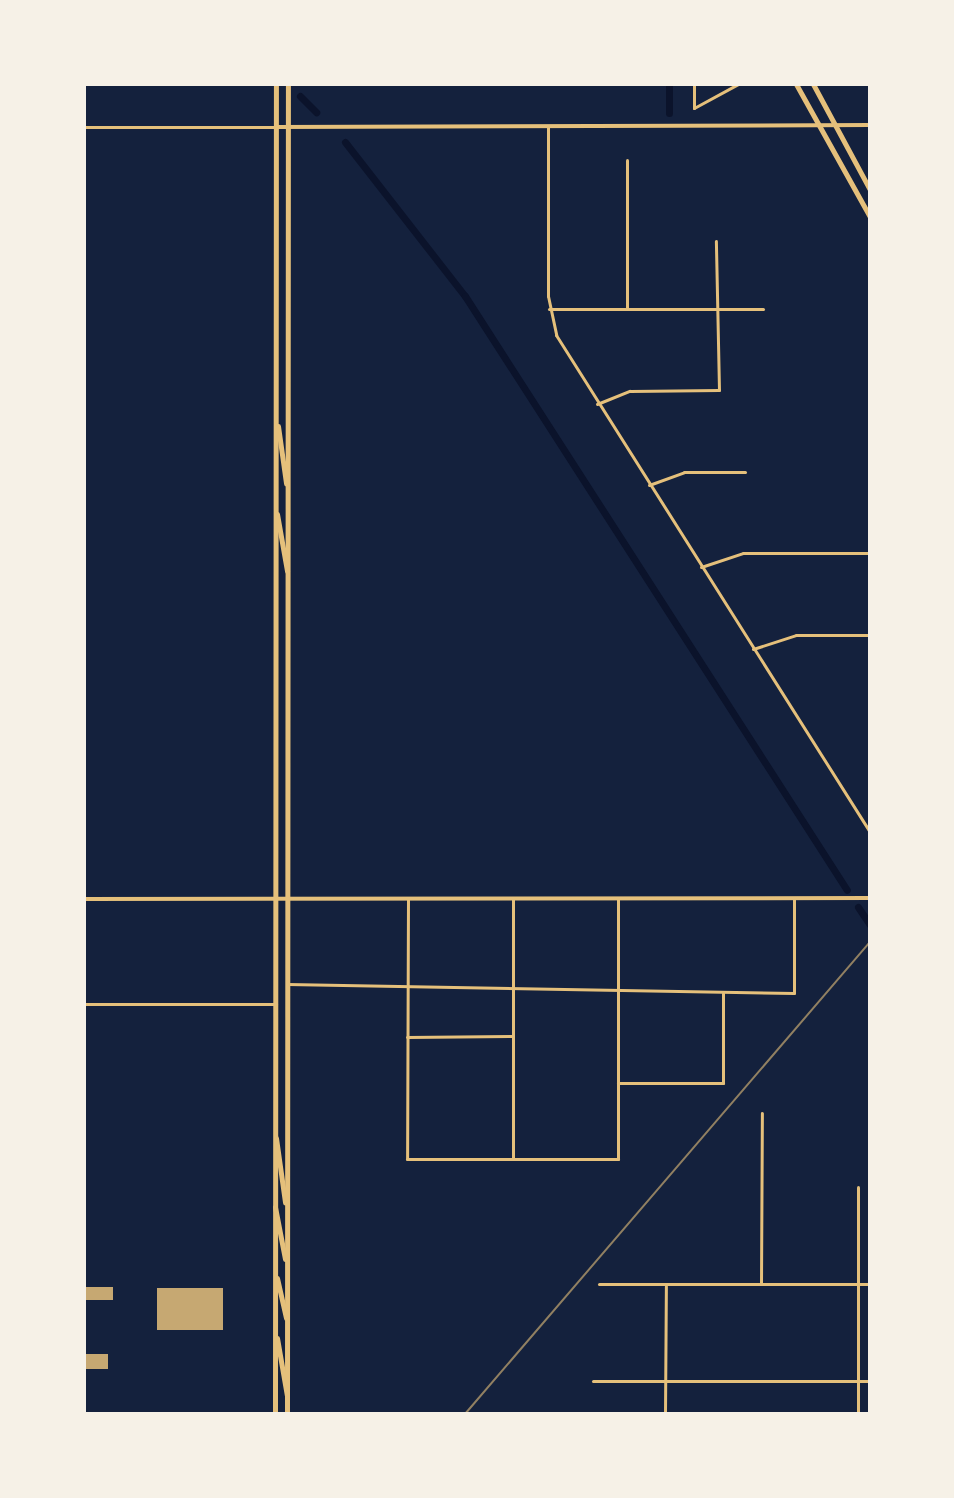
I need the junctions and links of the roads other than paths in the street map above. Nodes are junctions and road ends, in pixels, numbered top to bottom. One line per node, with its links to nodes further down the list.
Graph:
1 (276, 84): 11 (main road)
2 (288, 84): 12 (main road)
3 (694, 84): 4 (street)
4 (738, 84)
5 (796, 84): 8 (main road)
6 (813, 84): 7 (main road)
7 (835, 124): 8 (street); 9 (street); 15 (main road)
8 (817, 125): 13 (street); 16 (main road)
9 (870, 125)
10 (84, 127): 11 (street)
11 (276, 127): 12 (street); 22 (main road)
12 (288, 127): 13 (street); 23 (main road)
13 (548, 127): 18 (street)
14 (627, 160): 19 (street)
15 (870, 190)
16 (870, 217)
17 (716, 241): 20 (street)
18 (549, 309): 19 (street); 24 (street)
19 (627, 309): 20 (street)
20 (719, 309): 21 (street); 24 (street)
21 (763, 309)
22 (276, 325): 23 (main road); 25 (main road)
23 (288, 325): 28 (main road)
24 (597, 404): 27 (street)
25 (276, 422): 28 (main road); 29 (main road)
26 (745, 472): 27 (street)
27 (649, 485): 31 (street)
28 (288, 488): 32 (main road)
29 (276, 513): 32 (main road); 35 (main road)
30 (870, 553): 31 (street)
31 (701, 567): 34 (street)
32 (288, 572): 36 (main road)
33 (870, 635): 34 (street)
34 (753, 649): 37 (street)
35 (276, 701): 36 (main road); 42 (main road)
36 (287, 702): 43 (main road)
37 (870, 832)
38 (618, 898): 39 (street); 45 (street); 49 (street)
39 (794, 898): 40 (street); 50 (street)
40 (870, 898)
41 (84, 899): 42 (street)
42 (276, 899): 43 (street); 52 (main road)
43 (287, 899): 44 (street); 47 (main road)
44 (408, 899): 45 (street); 46 (street)
45 (513, 899): 48 (street)
46 (408, 983): 47 (street); 48 (street); 54 (street)
47 (287, 984): 60 (main road)
48 (513, 993): 49 (street); 53 (street)
49 (618, 993): 50 (street); 55 (street)
50 (723, 993): 55 (street)
51 (84, 1004): 52 (street)
52 (276, 1004): 57 (main road)
53 (513, 1036): 54 (street); 58 (street)
54 (407, 1037): 58 (street)
55 (618, 1083): 58 (street)
56 (762, 1113): 66 (street)
57 (275, 1138): 60 (main road); 61 (main road)
58 (513, 1159)
59 (858, 1187): 67 (street)
60 (287, 1203): 62 (main road)
61 (275, 1207): 62 (main road); 63 (main road)
62 (286, 1260): 69 (main road)
63 (275, 1273): 69 (main road); 70 (main road)
64 (599, 1284): 65 (street)
65 (666, 1284): 66 (street); 72 (street)
66 (761, 1284): 67 (street)
67 (858, 1284): 68 (street); 73 (street)
68 (870, 1284)
69 (287, 1318): 75 (main road)
70 (275, 1336): 75 (main road); 76 (main road)
71 (593, 1381): 72 (street)
72 (665, 1381): 73 (street); 78 (street)
73 (858, 1381): 74 (street); 79 (street)
74 (870, 1381)
75 (287, 1396): 77 (main road)
76 (275, 1412)
77 (287, 1414)
78 (665, 1414)
79 (858, 1414)

